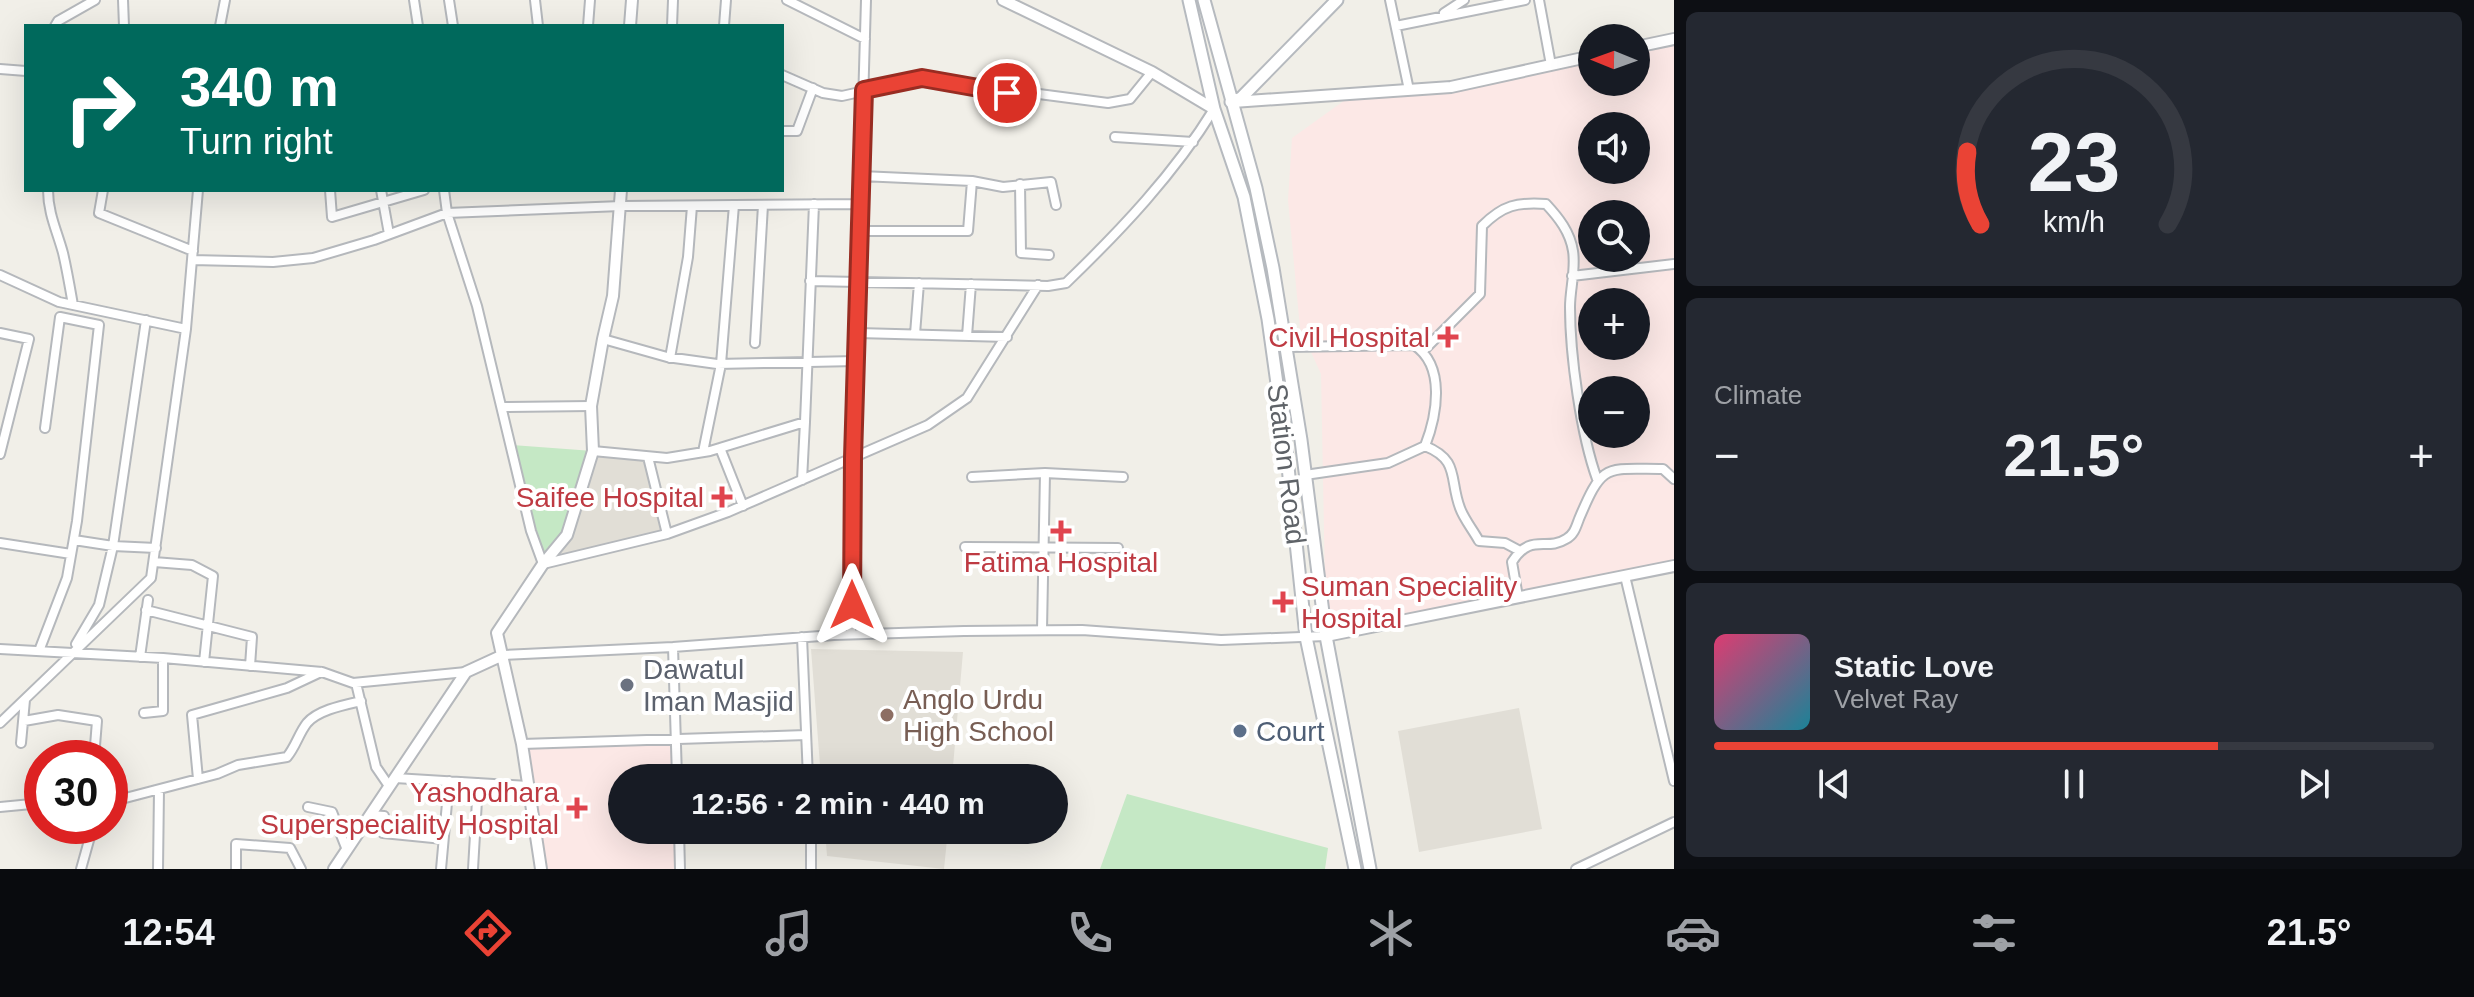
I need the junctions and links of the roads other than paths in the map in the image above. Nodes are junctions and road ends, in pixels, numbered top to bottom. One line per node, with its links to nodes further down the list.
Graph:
1 (95, 0): 22 (street)
2 (123, 0): 23 (street)
3 (224, 0): 24 (street)
4 (414, 0): 25 (street)
5 (449, 0): 26 (street)
6 (535, 0): 27 (street)
7 (590, 0): 28 (street)
8 (632, 0): 29 (street)
9 (673, 0): 30 (street)
10 (726, 0): 31 (street)
11 (787, 0): 33 (street)
12 (866, 0): 33 (street)
13 (1003, 0): 40 (street)
14 (1189, 0): 46 (main road, Station Road)
15 (1204, 0): 45 (main road)
16 (1337, 0): 45 (main road)
17 (1390, 0): 32 (street)
18 (1464, 0): 21 (street)
19 (1525, 0): 21 (street)
20 (1539, 0): 37 (street)
21 (1440, 16): 32 (street)
22 (56, 24)
23 (124, 24)
24 (220, 24)
25 (418, 24)
26 (453, 24)
27 (538, 24)
28 (588, 24)
29 (630, 24)
30 (672, 24)
31 (724, 24)
32 (1396, 26): 44 (street)
33 (865, 39): 43 (street)
34 (1674, 39): 35 (street)
35 (1650, 44)
36 (1578, 59): 37 (street)
37 (1551, 65): 44 (street)
38 (0, 69): 39 (street)
39 (24, 71)
40 (1152, 72): 43 (street); 46 (street)
41 (784, 76): 42 (street)
42 (813, 88): 43 (street); 47 (street)
43 (864, 90): 50 (street)
44 (1409, 90): 45 (street)
45 (1231, 102): 92 (main road)
46 (1214, 109): 49 (street); 139 (main road, Station Road)
47 (784, 131)
48 (1115, 137): 49 (street)
49 (1193, 142): 81 (street)
50 (861, 176): 51 (street); 63 (street)
51 (972, 181): 52 (street); 70 (street)
52 (1020, 184): 66 (street); 72 (street)
53 (48, 192): 82 (street)
54 (103, 192): 73 (street)
55 (198, 192): 73 (street)
56 (330, 192): 61 (street)
57 (381, 192): 61 (street)
58 (417, 192): 61 (street)
59 (444, 192): 69 (street)
60 (621, 192): 67 (street)
61 (383, 202): 71 (street)
62 (814, 204): 63 (street); 65 (street); 77 (street)
63 (861, 204): 70 (street)
64 (734, 205): 65 (street); 68 (street); 97 (street)
65 (763, 205): 91 (street)
66 (1056, 205)
67 (621, 206): 68 (street); 69 (street); 90 (street)
68 (692, 206): 94 (street)
69 (447, 213): 71 (street); 99 (street)
70 (860, 231): 78 (street)
71 (389, 234): 73 (street)
72 (1049, 255)
73 (193, 256): 84 (street)
74 (1674, 264): 76 (street)
75 (0, 275): 82 (street)
76 (1572, 276): 93 (street); 113 (street)
77 (810, 281): 78 (street); 96 (street)
78 (858, 281): 79 (street); 86 (street)
79 (919, 283): 80 (street); 87 (street)
80 (971, 284): 81 (street); 88 (street)
81 (1038, 285): 89 (street)
82 (73, 305): 83 (street)
83 (146, 320): 84 (street); 120 (street)
84 (186, 329): 123 (street)
85 (0, 333): 106 (street)
86 (858, 333): 87 (street); 95 (street)
87 (915, 334): 88 (street)
88 (967, 336): 89 (street)
89 (1007, 337): 108 (street)
90 (603, 339): 94 (street); 98 (street)
91 (755, 343)
92 (1287, 347): 93 (street); 110 (main road)
93 (1423, 351): 102 (street)
94 (670, 358): 97 (street)
95 (856, 361): 96 (street); 108 (street)
96 (807, 362): 97 (street); 100 (street)
97 (721, 364): 105 (street)
98 (591, 406): 99 (street); 104 (street)
99 (502, 407): 128 (street)
100 (805, 422): 103 (street); 115 (street)
101 (45, 428): 118 (street)
102 (1425, 446): 110 (street); 125 (street)
103 (720, 448): 105 (street); 116 (street)
104 (593, 451): 107 (street); 128 (street)
105 (703, 452): 107 (street)
106 (0, 454)
107 (648, 457): 117 (street)
108 (853, 458): 115 (street); 136 (street)
109 (1045, 473): 111 (street); 112 (street); 122 (street)
110 (1305, 475): 137 (main road)
111 (972, 477)
112 (1123, 477)
113 (1597, 479): 114 (street); 125 (street)
114 (1674, 479)
115 (802, 480): 116 (street)
116 (743, 506): 117 (street)
117 (667, 534): 128 (street)
118 (74, 540): 120 (street); 126 (street)
119 (0, 543): 126 (street)
120 (113, 546): 123 (street); 143 (street)
121 (965, 547): 122 (street)
122 (1044, 547): 124 (street); 135 (street)
123 (156, 548): 127 (street)
124 (1118, 548)
125 (1520, 551): 131 (street)
126 (71, 554): 142 (street)
127 (154, 562): 134 (street); 143 (street)
128 (543, 564): 144 (street)
129 (1674, 566): 130 (street)
130 (1625, 576): 131 (street); 166 (street)
131 (1518, 597): 137 (street)
132 (148, 600): 133 (street)
133 (146, 610): 134 (street); 145 (street)
134 (208, 626): 147 (street); 148 (street)
135 (1042, 630): 136 (street); 139 (street)
136 (851, 634): 138 (street)
137 (1326, 636): 139 (street); 194 (main road)
138 (802, 637): 140 (street); 157 (street)
139 (1306, 637): 193 (main road, Station Road)
140 (673, 647): 144 (street); 158 (street)
141 (0, 649): 142 (street)
142 (39, 651): 143 (street)
143 (71, 652): 145 (street); 152 (street)
144 (503, 655): 150 (street); 161 (street)
145 (140, 657): 146 (street)
146 (163, 658): 147 (street); 154 (street)
147 (204, 662): 148 (street)
148 (250, 666): 149 (street)
149 (322, 672): 151 (street); 164 (street)
150 (466, 672): 151 (street); 167 (street)
151 (356, 683): 153 (street)
152 (25, 700): 155 (street); 156 (street)
153 (361, 701): 164 (street); 167 (street)
154 (144, 713)
155 (24, 721): 159 (street); 160 (street)
156 (0, 723)
157 (806, 735): 158 (street); 163 (street)
158 (676, 739): 161 (street); 162 (street)
159 (95, 740)
160 (21, 743)
161 (522, 744): 169 (street)
162 (677, 764)
163 (807, 764)
164 (198, 779): 170 (street)
165 (449, 781): 167 (street); 168 (street); 177 (street)
166 (1674, 781)
167 (392, 782): 175 (street)
168 (478, 783): 169 (street); 189 (street)
169 (528, 786): 190 (street)
170 (159, 790): 171 (street); 184 (street)
171 (128, 798)
172 (24, 805): 173 (street)
173 (0, 807)
174 (308, 807): 181 (street)
175 (370, 815): 177 (street); 181 (street)
176 (1674, 822): 182 (street)
177 (443, 839): 188 (street)
178 (88, 844): 183 (street)
179 (679, 844): 191 (street)
180 (811, 844): 192 (street)
181 (347, 850): 187 (street)
182 (1580, 868)
183 (81, 869)
184 (158, 869)
185 (236, 869): 186 (street)
186 (301, 869)
187 (334, 869)
188 (441, 869)
189 (473, 869)
190 (541, 869)
191 (680, 869)
192 (811, 869)
193 (1355, 869)
194 (1370, 869)

